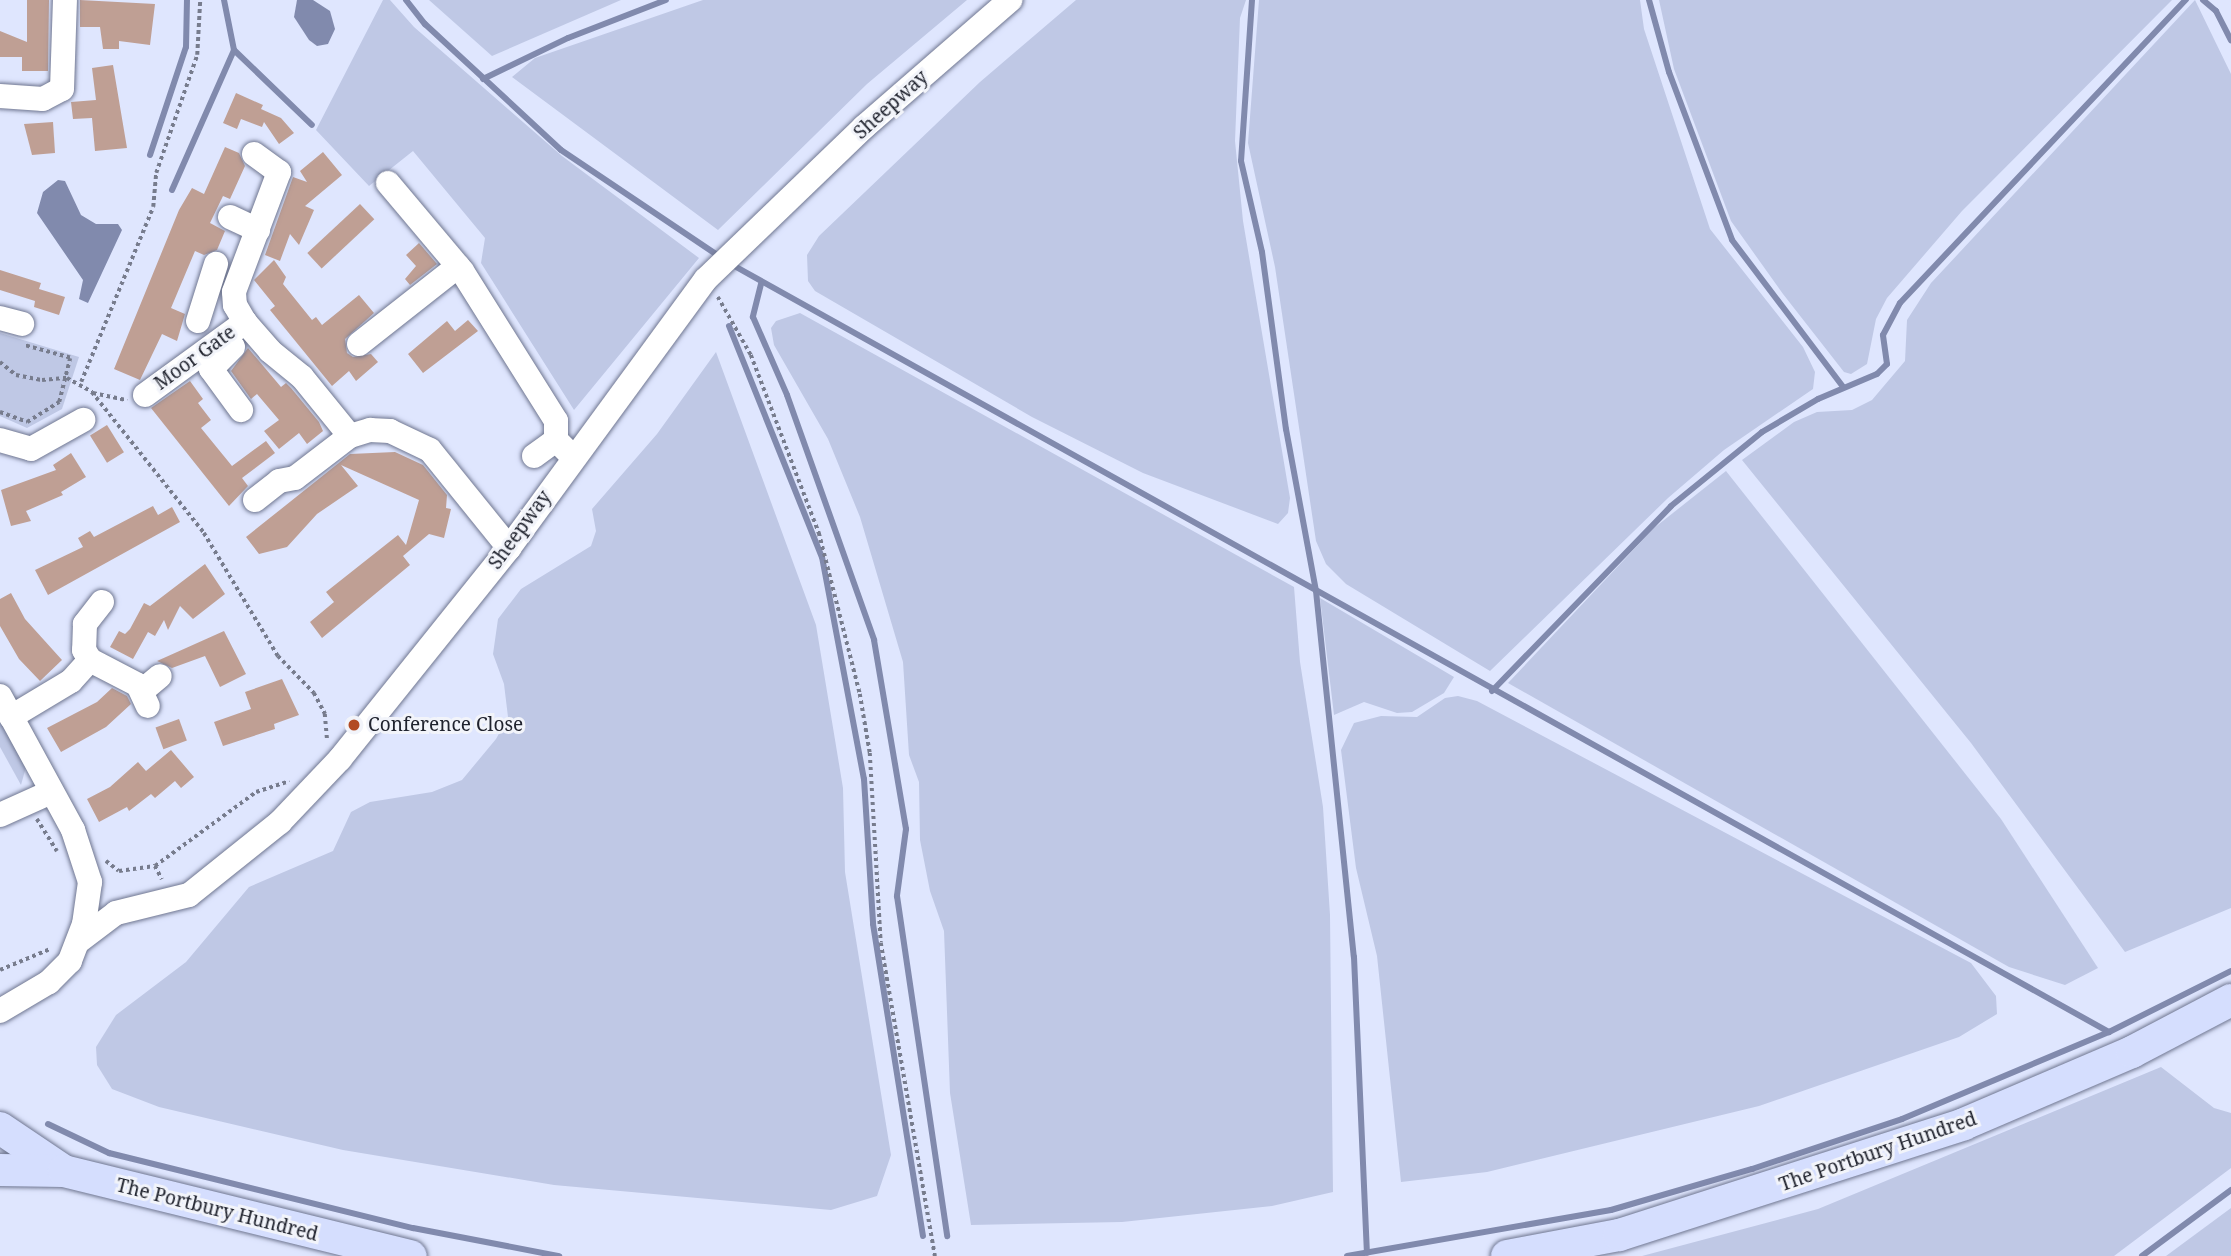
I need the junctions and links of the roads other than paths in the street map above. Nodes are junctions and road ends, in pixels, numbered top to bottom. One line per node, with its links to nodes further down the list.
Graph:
1 (65, 0): 3 (street)
2 (1010, 0): 22 (street, Sheepway)
3 (0, 96)
4 (254, 155): 7 (street, Moor Gate)
5 (388, 183): 9 (street)
6 (230, 217): 7 (street)
7 (258, 230): 11 (street, Moor Gate)
8 (216, 264): 10 (street, Moor Gate)
9 (458, 266): 14 (street); 20 (street)
10 (207, 294): 11 (street, Moor Gate); 12 (street, Moor Gate)
11 (233, 294): 13 (street, Moor Gate)
12 (198, 321)
13 (249, 327): 15 (street, Moor Gate); 16 (street, Moor Gate); 18 (street, Moor Gate)
14 (359, 344)
15 (145, 395)
16 (241, 410)
17 (83, 420): 19 (street)
18 (350, 436): 23 (street); 24 (street)
19 (0, 440)
20 (556, 440): 21 (street); 22 (street)
21 (534, 456)
22 (573, 457): 24 (street, Sheepway)
23 (255, 500)
24 (509, 548): 31 (street, Sheepway)
25 (102, 603): 26 (street)
26 (90, 660): 27 (street); 28 (street)
27 (150, 691)
28 (6, 707): 29 (street)
29 (51, 792): 30 (street); 31 (street)
30 (0, 815)
31 (65, 947): 33 (street, Sheepway)
32 (2231, 1000): 38 (main road, The Portbury Hundred)
33 (0, 1011)
34 (0, 1128): 36 (main road, The Portbury Hundred)
35 (0, 1170): 36 (main road, The Portbury Hundred)
36 (64, 1171): 37 (main road, The Portbury Hundred)
37 (411, 1256)
38 (1507, 1256)

